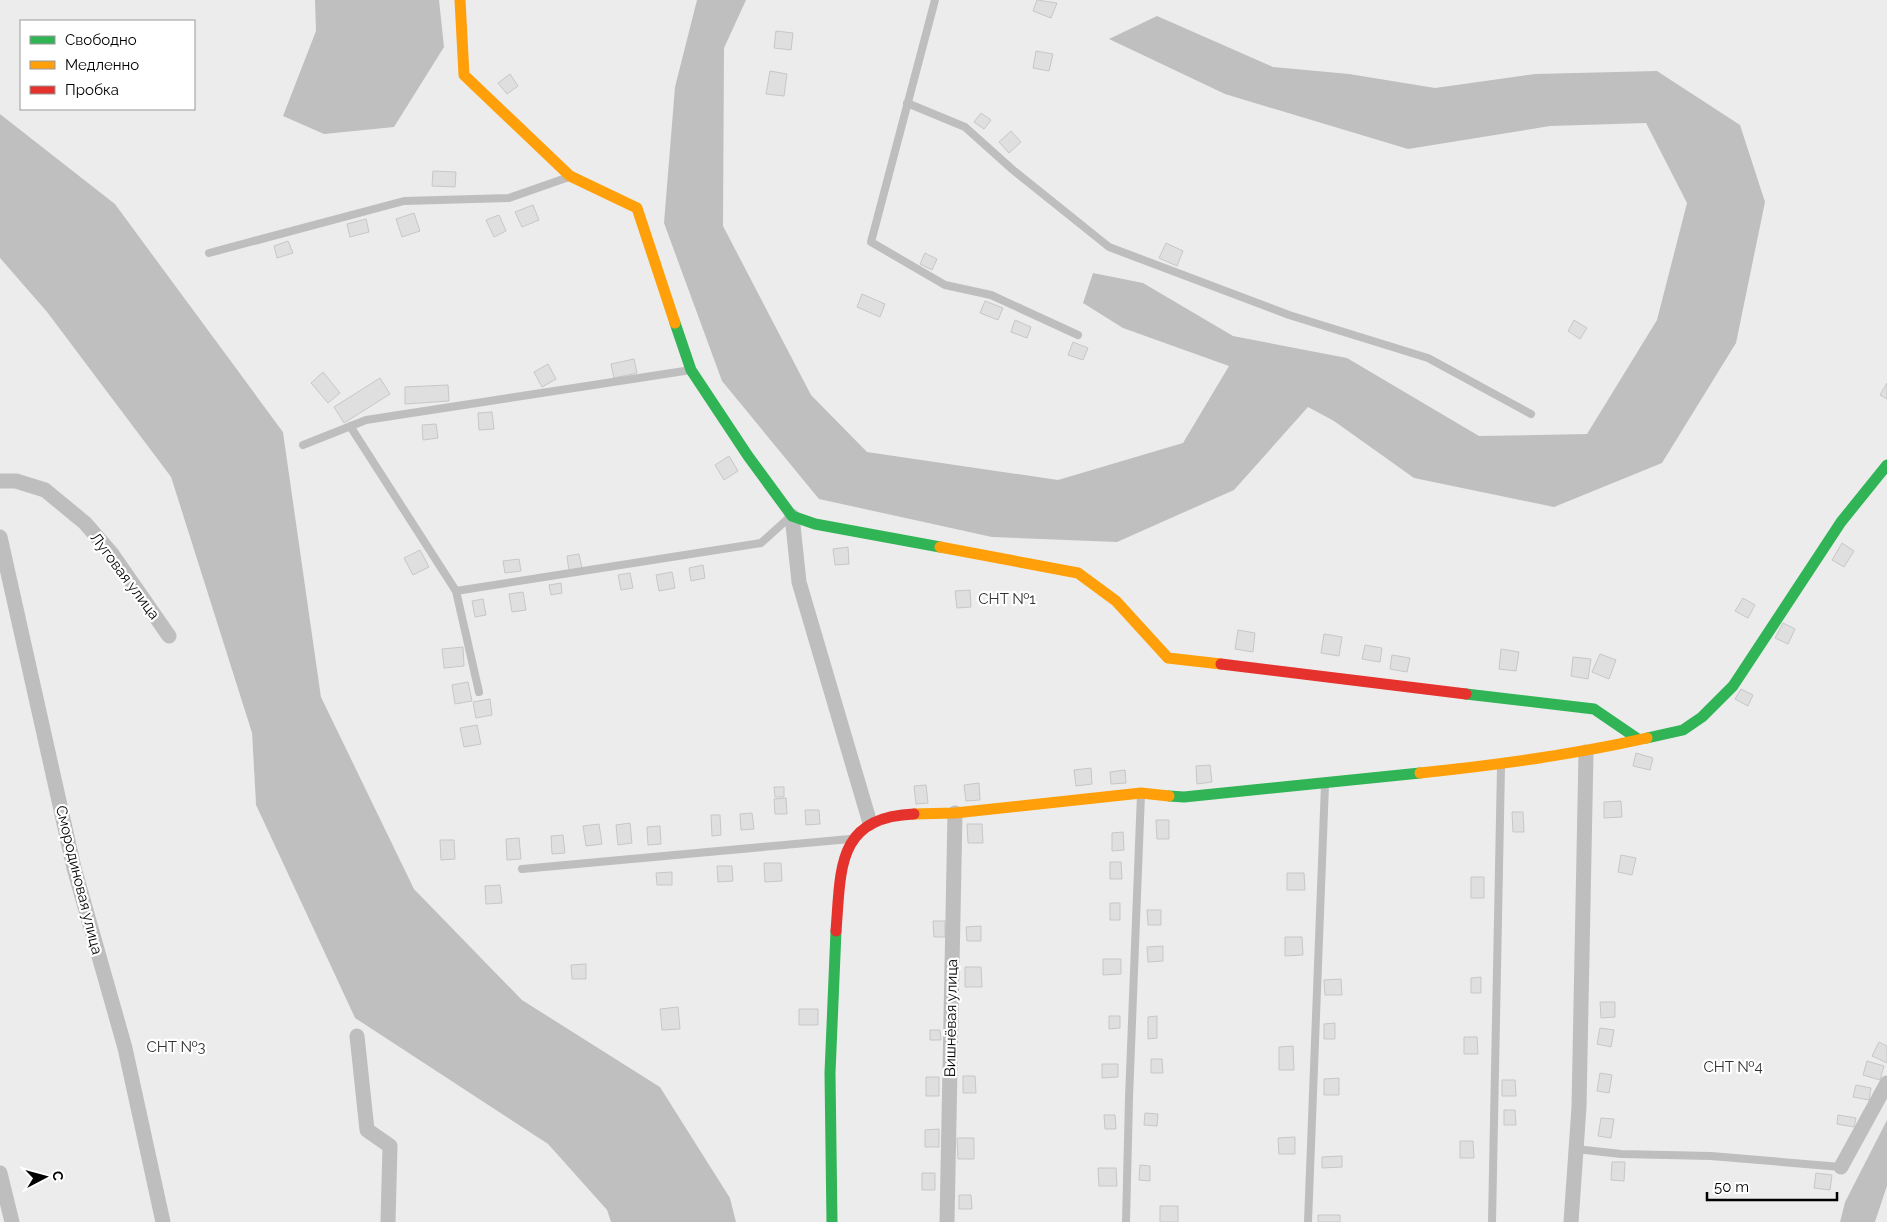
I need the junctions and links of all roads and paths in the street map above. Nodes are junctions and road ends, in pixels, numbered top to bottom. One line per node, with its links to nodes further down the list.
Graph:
1 (460, 0): 4 (street)
2 (935, 0): 3 (lane)
3 (907, 103): 6 (lane); 8 (lane)
4 (570, 176): 5 (lane); 7 (street)
5 (209, 253)
6 (1078, 335)
7 (691, 370): 9 (lane); 13 (street)
8 (1530, 414)
9 (350, 426): 10 (lane); 15 (lane)
10 (303, 445)
11 (1887, 465): 18 (street)
12 (0, 481): 16 (street, Луговая улица)
13 (792, 516): 15 (lane); 18 (street); 24 (street)
14 (0, 537): 33 (street, Смородиновая улица)
15 (456, 591): 17 (lane)
16 (169, 636)
17 (479, 692)
18 (1638, 739): 19 (street)
19 (1586, 752): 20 (street); 29 (street)
20 (1501, 765): 21 (street); 39 (lane)
21 (1325, 785): 22 (street); 38 (lane)
22 (1141, 793): 23 (street); 37 (lane)
23 (956, 813): 24 (street); 36 (street, Вишнёвая улица)
24 (870, 823): 25 (street)
25 (852, 839): 26 (lane); 35 (street)
26 (522, 869)
27 (357, 1036): 34 (street)
28 (1887, 1084): 30 (street)
29 (1576, 1150): 30 (lane); 40 (street)
30 (1841, 1167)
31 (0, 1173): 32 (street)
32 (12, 1222)
33 (163, 1222)
34 (388, 1222)
35 (832, 1222)
36 (947, 1222)
37 (1126, 1222)
38 (1308, 1222)
39 (1492, 1222)
40 (1571, 1222)

